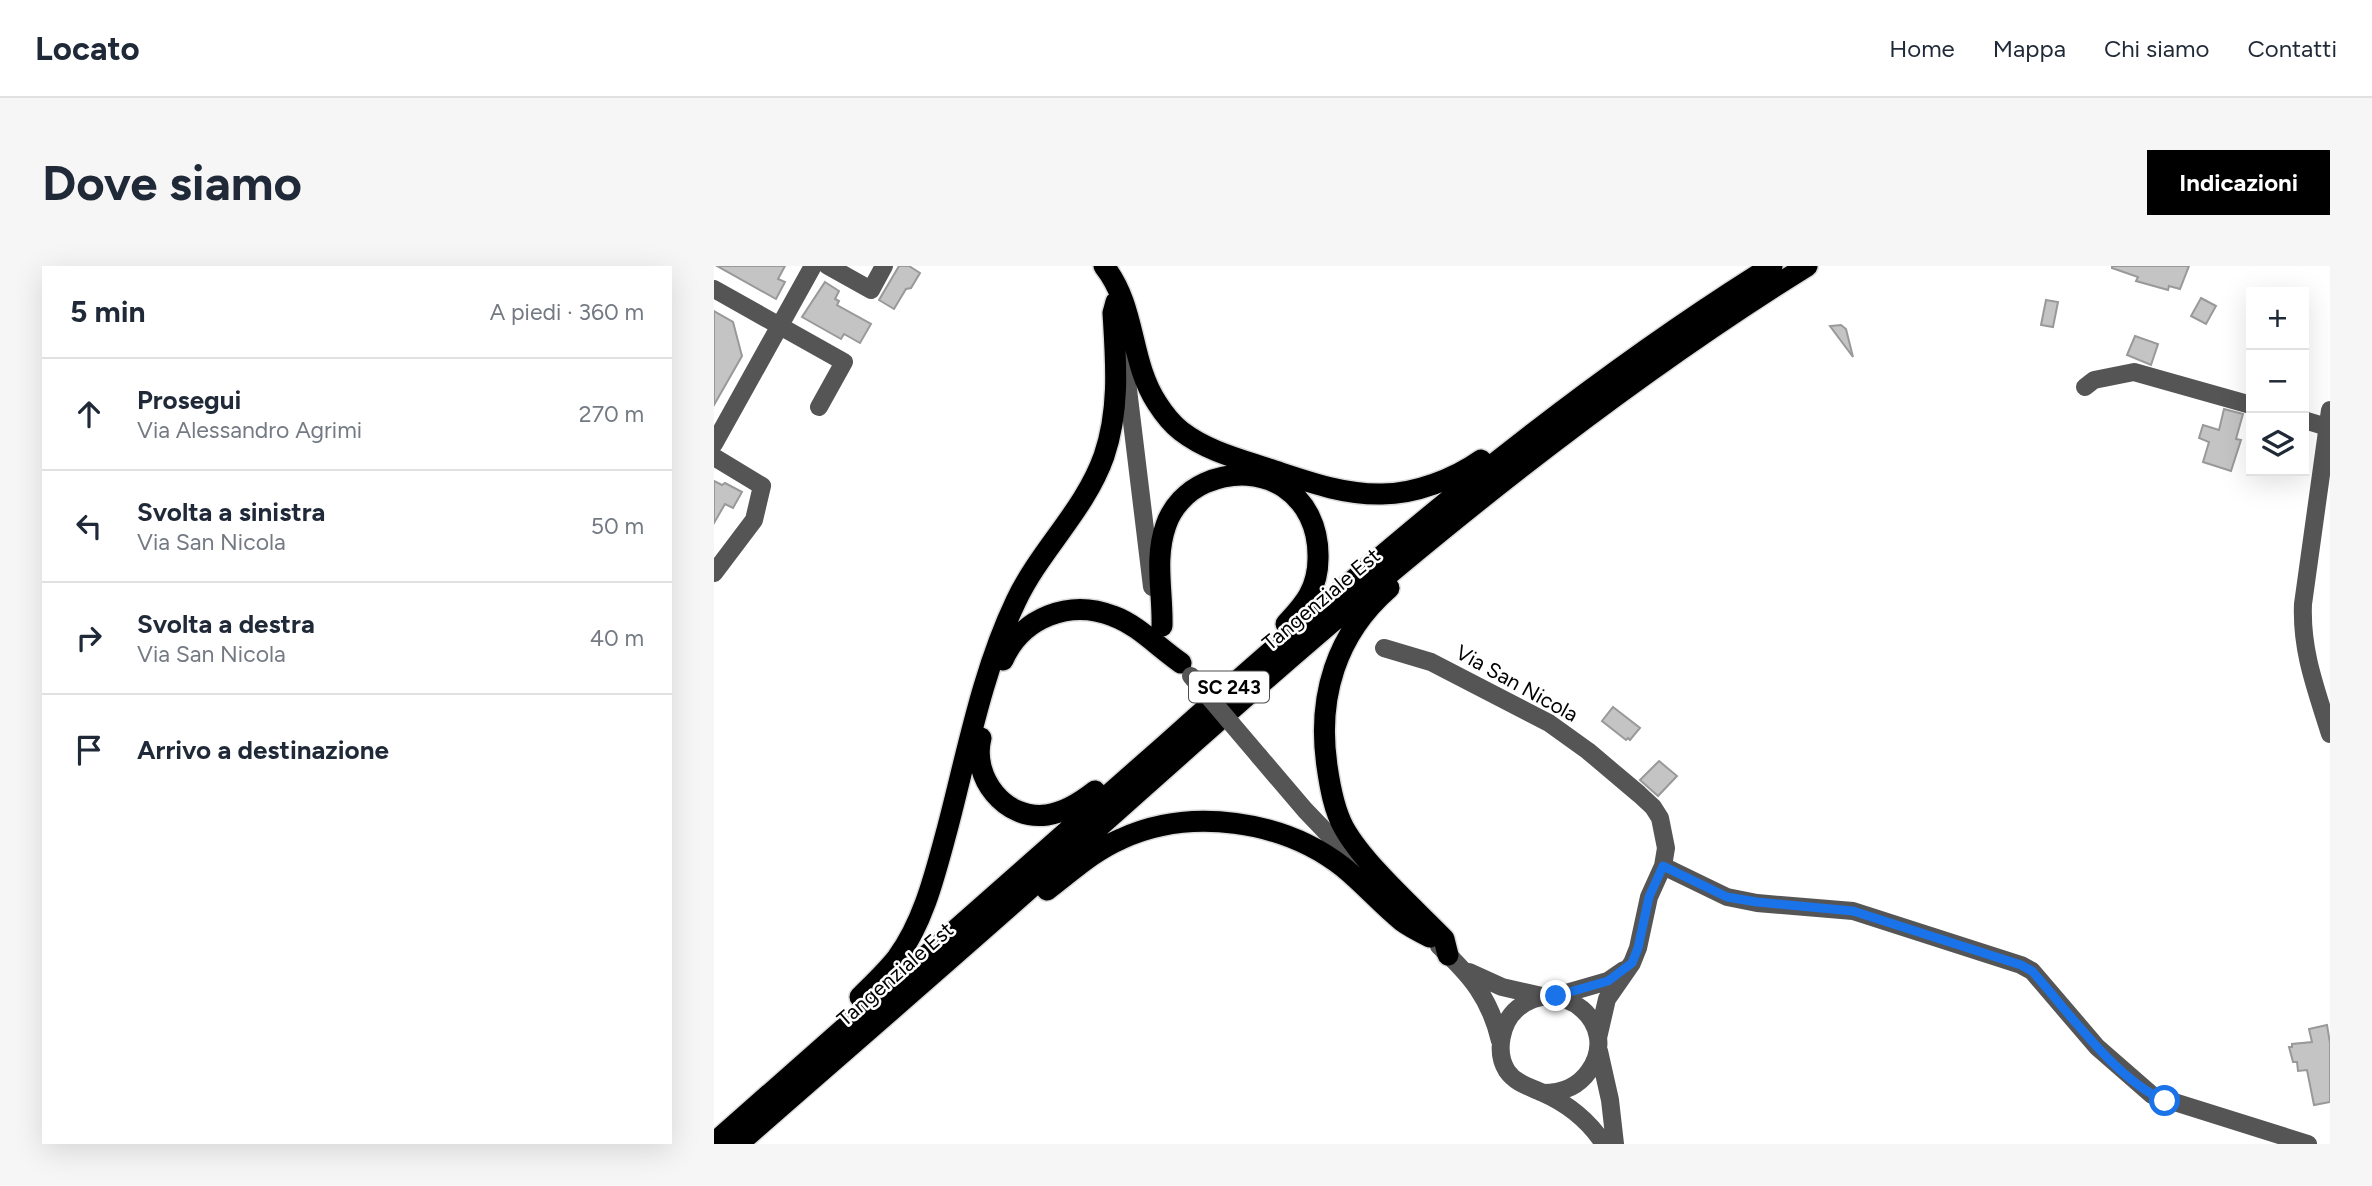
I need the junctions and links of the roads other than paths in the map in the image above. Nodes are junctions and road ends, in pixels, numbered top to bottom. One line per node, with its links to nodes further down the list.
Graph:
1 (813, 266): 9 (street)
2 (828, 266): 3 (street)
3 (884, 266)
4 (1104, 266): 8 (street); 12 (highway)
5 (1772, 266): 12 (highway, Tangenziale Est / SC 243)
6 (1807, 266): 18 (highway, Tangenziale Est / SC 243)
7 (714, 289): 9 (street)
8 (1116, 302): 20 (street); 35 (highway)
9 (779, 325): 13 (street); 16 (street)
10 (2085, 387): 11 (street)
11 (2246, 404)
12 (1569, 406): 23 (highway, Tangenziale Est / SC 243)
13 (819, 407)
14 (2309, 422): 15 (street)
15 (2328, 429): 25 (street)
16 (714, 444)
17 (714, 457): 19 (street)
18 (1493, 487): 28 (highway, Tangenziale Est / SC 243); 29 (highway)
19 (714, 573)
20 (1162, 626): 22 (street); 23 (highway)
21 (1384, 648): 26 (street, Via San Nicola)
22 (1186, 669): 24 (highway); 27 (street, bridge)
23 (1234, 682): 24 (highway, Tangenziale Est / SC 243)
24 (1182, 729): 35 (highway, Tangenziale Est / SC 243)
25 (2330, 734)
26 (1663, 866): 30 (street, Via San Nicola); 40 (street)
27 (1430, 937): 28 (highway); 29 (street)
28 (970, 941): 37 (highway, Tangenziale Est / SC 243)
29 (1456, 962): 31 (street); 32 (street)
30 (1632, 963): 31 (street); 33 (street, Via San Nicola)
31 (1550, 996): 32 (street); 33 (street, Via San Nicola)
32 (1501, 1043): 34 (street)
33 (1599, 1045): 34 (street, Via San Nicola); 39 (street, Via San Nicola)
34 (1543, 1093): 38 (street)
35 (765, 1099): 36 (highway, Tangenziale Est / SC 243)
36 (714, 1143)
37 (738, 1144)
38 (1604, 1144)
39 (1615, 1144)
40 (2308, 1144)

